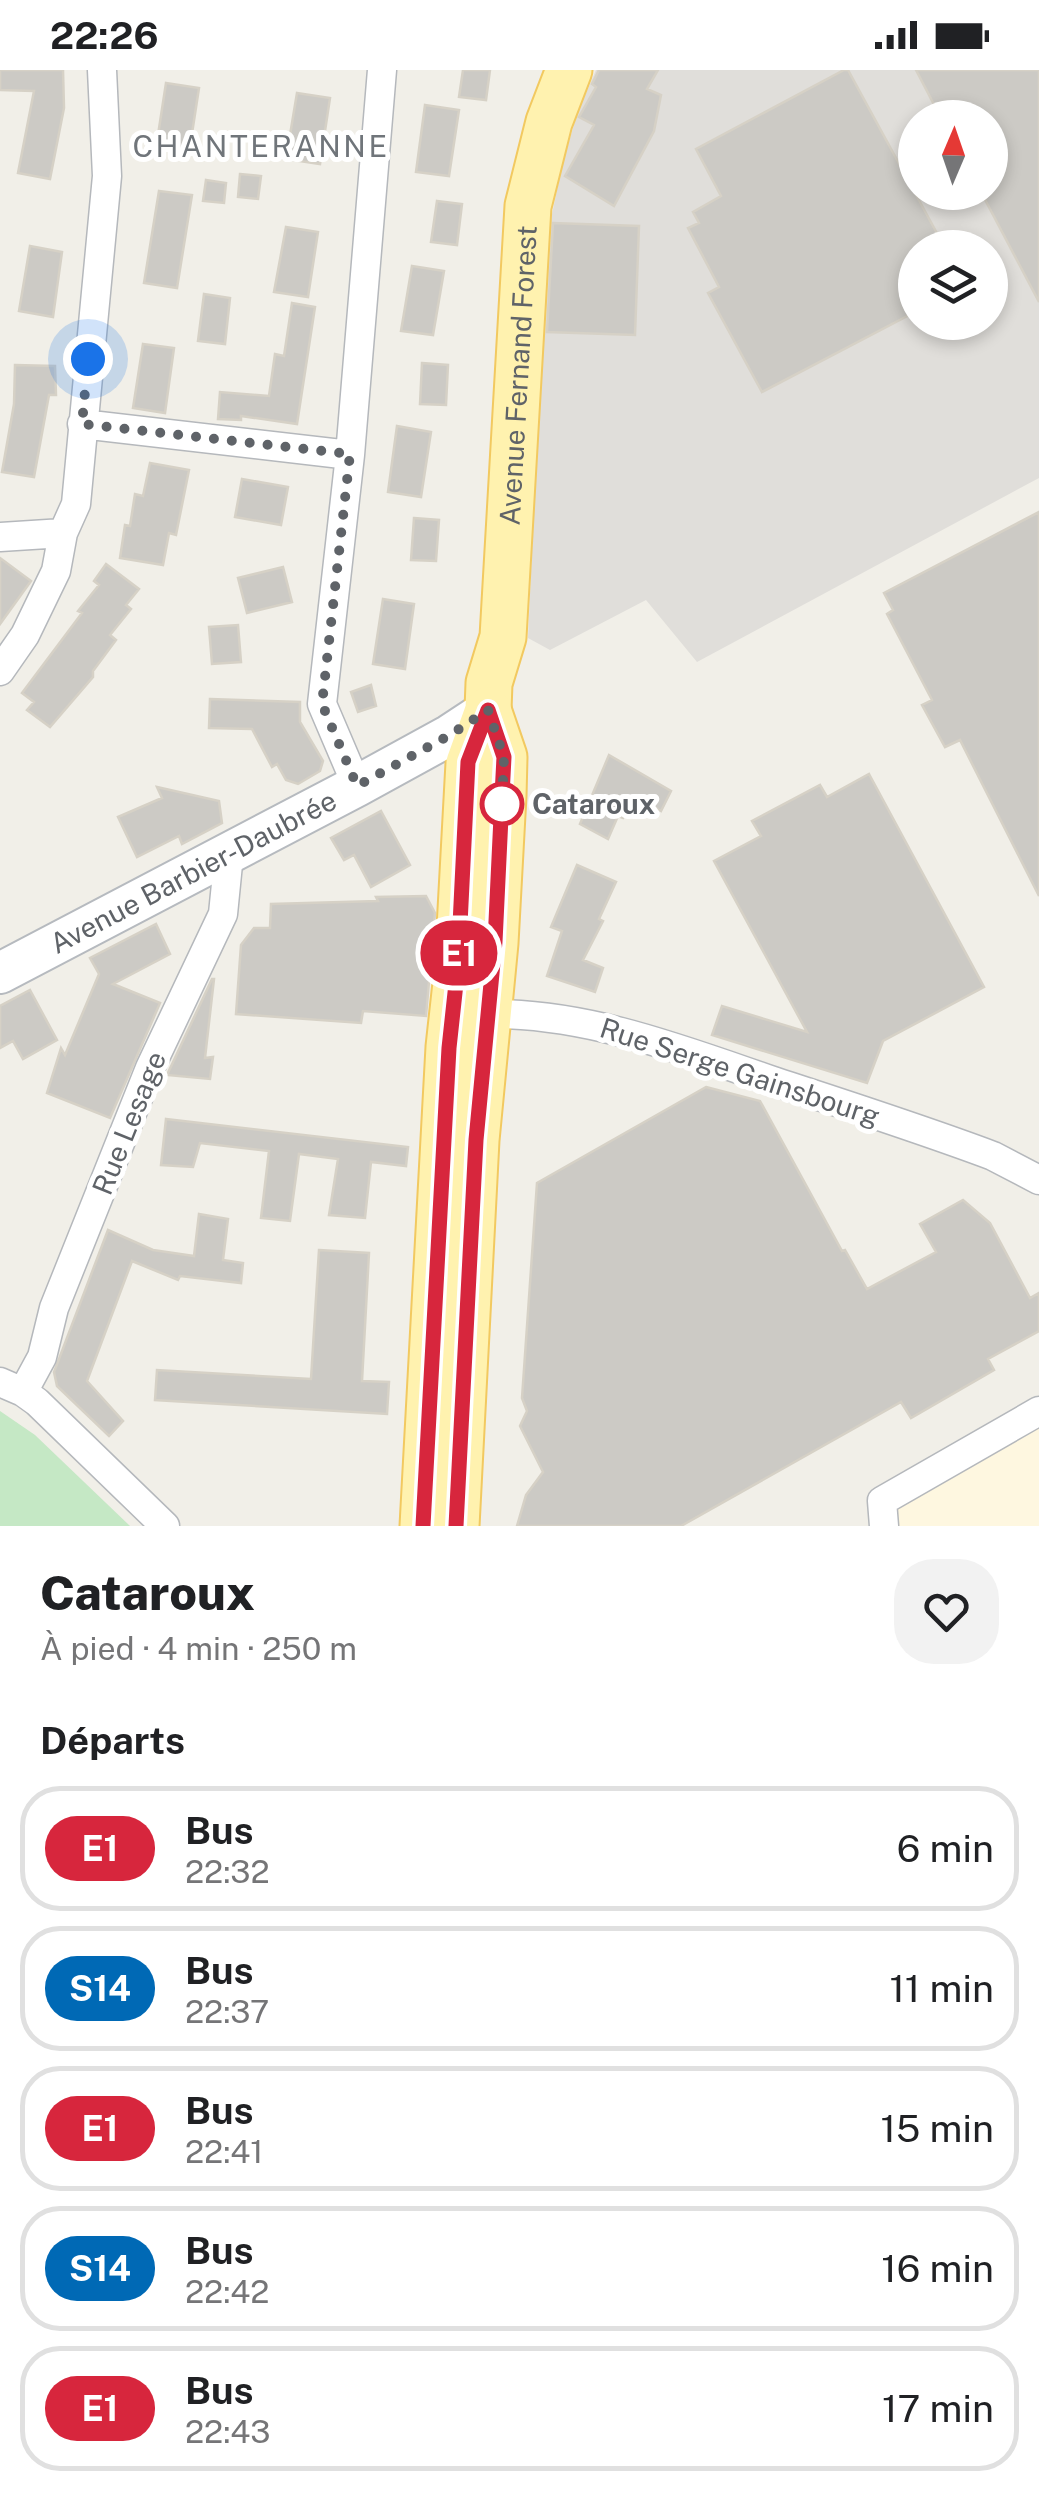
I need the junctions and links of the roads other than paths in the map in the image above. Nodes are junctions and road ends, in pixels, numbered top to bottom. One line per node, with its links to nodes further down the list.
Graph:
1 (102, 70): 5 (street)
2 (382, 70): 6 (street)
3 (546, 70): 10 (main road, Avenue Fernand Forest)
4 (568, 70): 10 (main road, Avenue Fernand Forest)
5 (82, 424): 6 (street); 7 (street)
6 (350, 454): 11 (street)
7 (63, 533): 8 (street); 9 (street)
8 (0, 537)
9 (0, 671)
10 (489, 697): 11 (main road, Avenue Barbier-Daubrée); 13 (main road); 15 (main road)
11 (357, 786): 12 (main road, Avenue Barbier-Daubrée)
12 (229, 854): 14 (main road, Avenue Barbier-Daubrée); 18 (street, Rue Lesage)
13 (458, 965): 15 (street); 16 (main road)
14 (0, 973)
15 (488, 1014): 16 (street); 17 (street, Rue Serge Gainsbourg); 23 (main road)
16 (449, 1048): 22 (main road)
17 (1039, 1180)
18 (12, 1386): 21 (street)
19 (1039, 1411): 20 (street)
20 (883, 1514)
21 (164, 1526)
22 (423, 1526)
23 (456, 1526)

